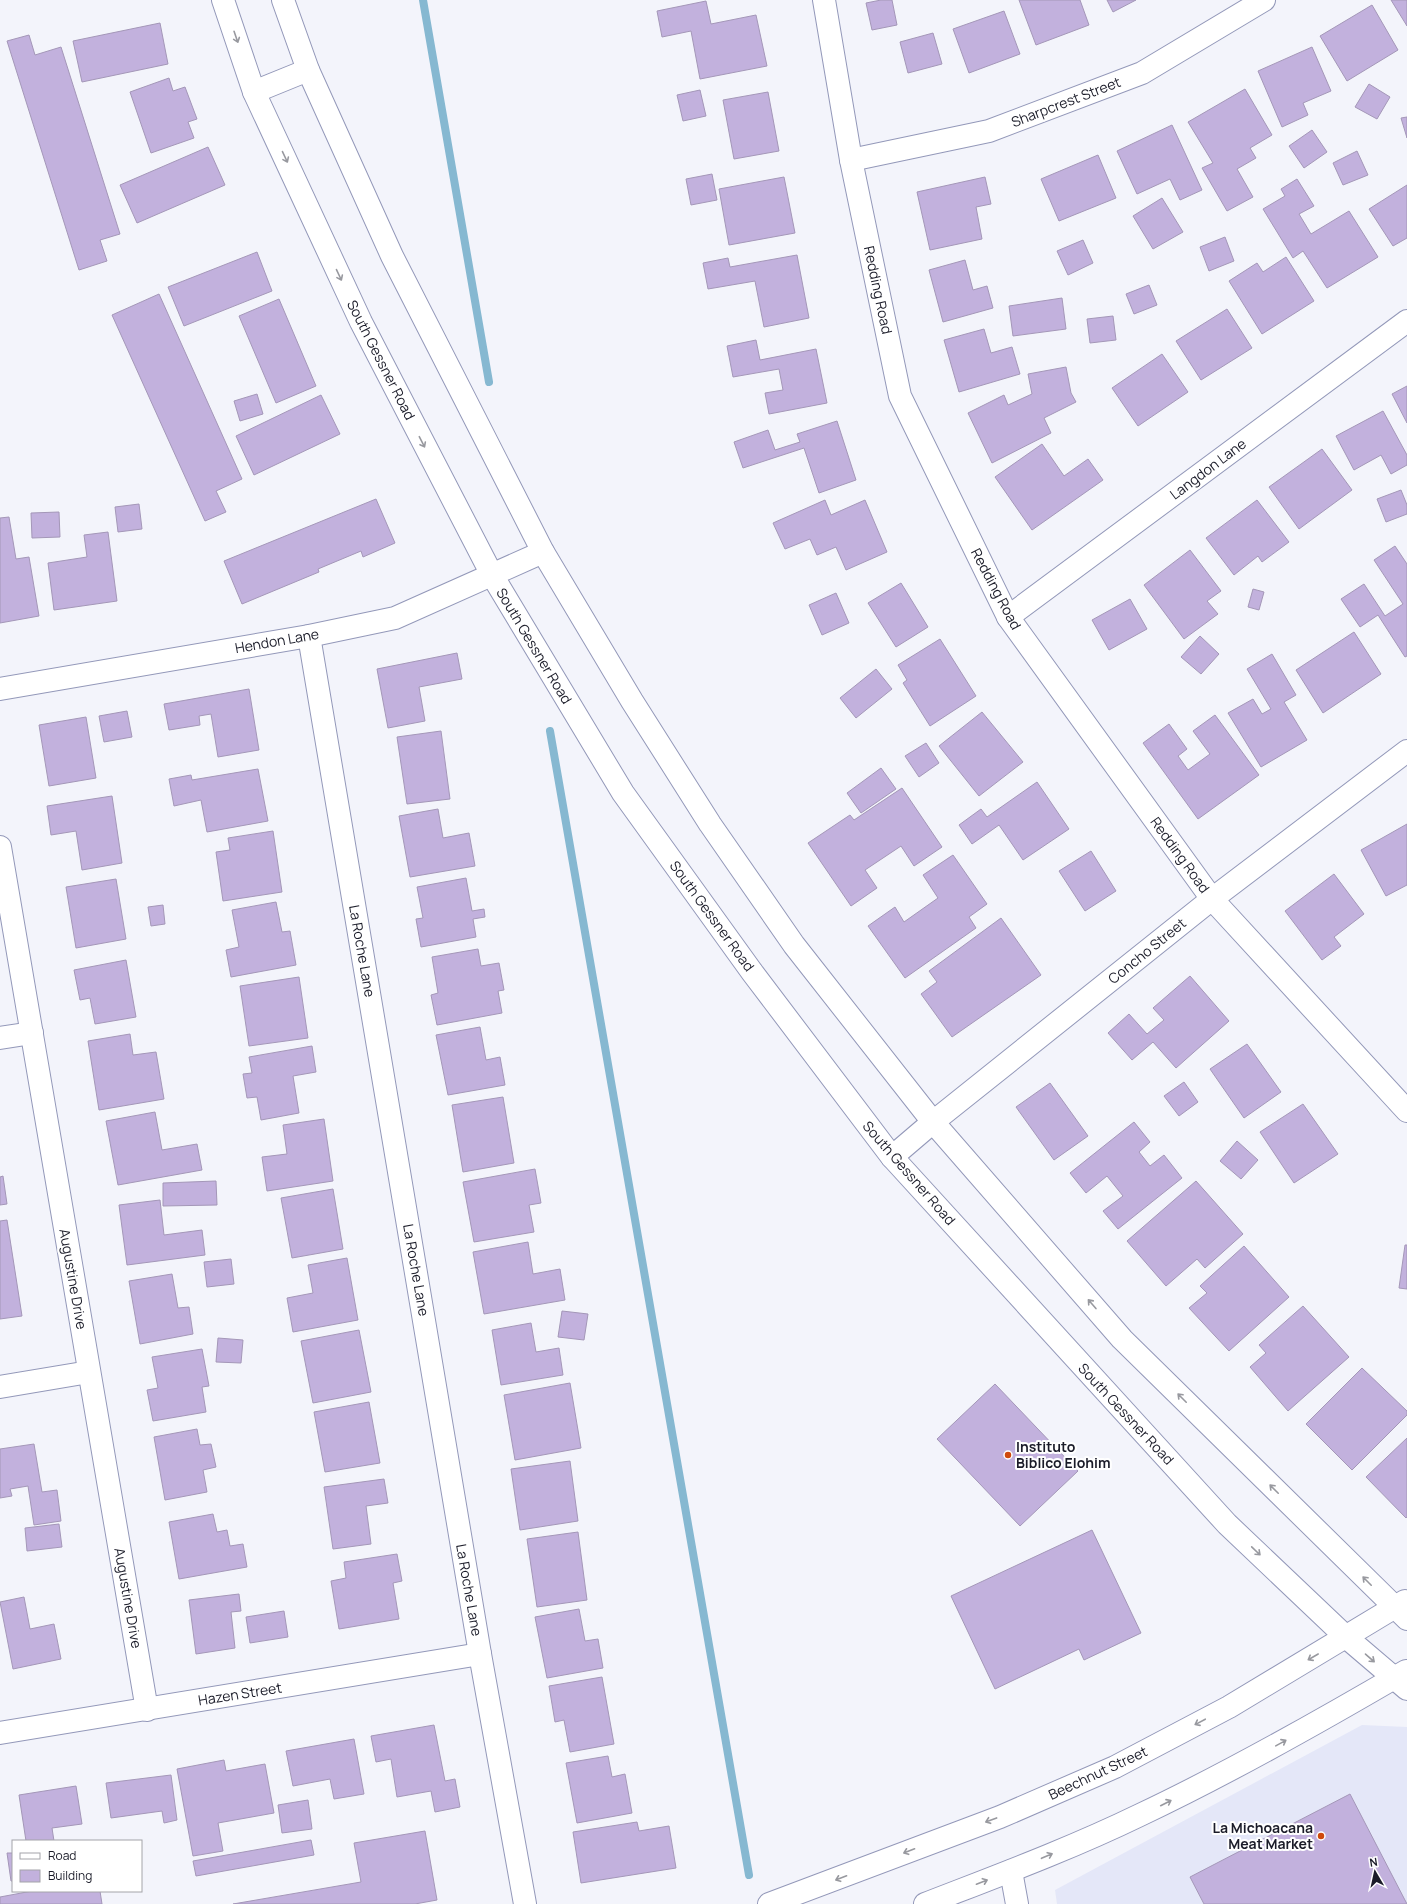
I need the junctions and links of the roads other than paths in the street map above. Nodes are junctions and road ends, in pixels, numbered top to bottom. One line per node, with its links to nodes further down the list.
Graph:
1 (224, 0): 6 (street, South Gessner Road, one-way to 6)
2 (283, 0): 5 (street)
3 (824, 0): 7 (street, Redding Road)
4 (1264, 0): 7 (street, Sharpcrest Street)
5 (308, 70): 6 (street); 9 (street)
6 (254, 92): 10 (street, South Gessner Road, one-way to 10)
7 (851, 160): 11 (street, Redding Road)
8 (1407, 321): 11 (street, Langdon Lane)
9 (543, 552): 10 (street, Hendon Lane); 20 (street)
10 (492, 575): 12 (street, Hendon Lane); 21 (street, South Gessner Road)
11 (1008, 617): 16 (street, Redding Road)
12 (309, 636): 13 (street, Hendon Lane); 26 (street, La Roche Lane)
13 (0, 689)
14 (1407, 751): 16 (street, Concho Street)
15 (0, 847): 17 (street, Augustine Drive)
16 (1212, 899): 19 (street, Redding Road); 20 (street, Concho Street)
17 (32, 1033): 18 (street); 22 (street, Augustine Drive)
18 (0, 1038)
19 (1407, 1111)
20 (933, 1122): 21 (street, Concho Street); 24 (street, one-way to 20)
21 (892, 1157): 25 (street, South Gessner Road, one-way to 25)
22 (89, 1372): 23 (street); 28 (street, Augustine Drive)
23 (0, 1387)
24 (1403, 1609): 25 (street, Beechnut Street)
25 (1346, 1637): 27 (street, South Gessner Road, one-way to 27); 32 (street, Beechnut Street, one-way to 32)
26 (480, 1654): 28 (street, Hazen Street); 31 (street, La Roche Lane)
27 (1402, 1679): 30 (street, one-way to 27)
28 (147, 1710): 29 (street, Hazen Street)
29 (0, 1733)
30 (1011, 1871): 33 (street, one-way to 30); 34 (street)
31 (525, 1904)
32 (769, 1904)
33 (924, 1904)
34 (1017, 1904)

